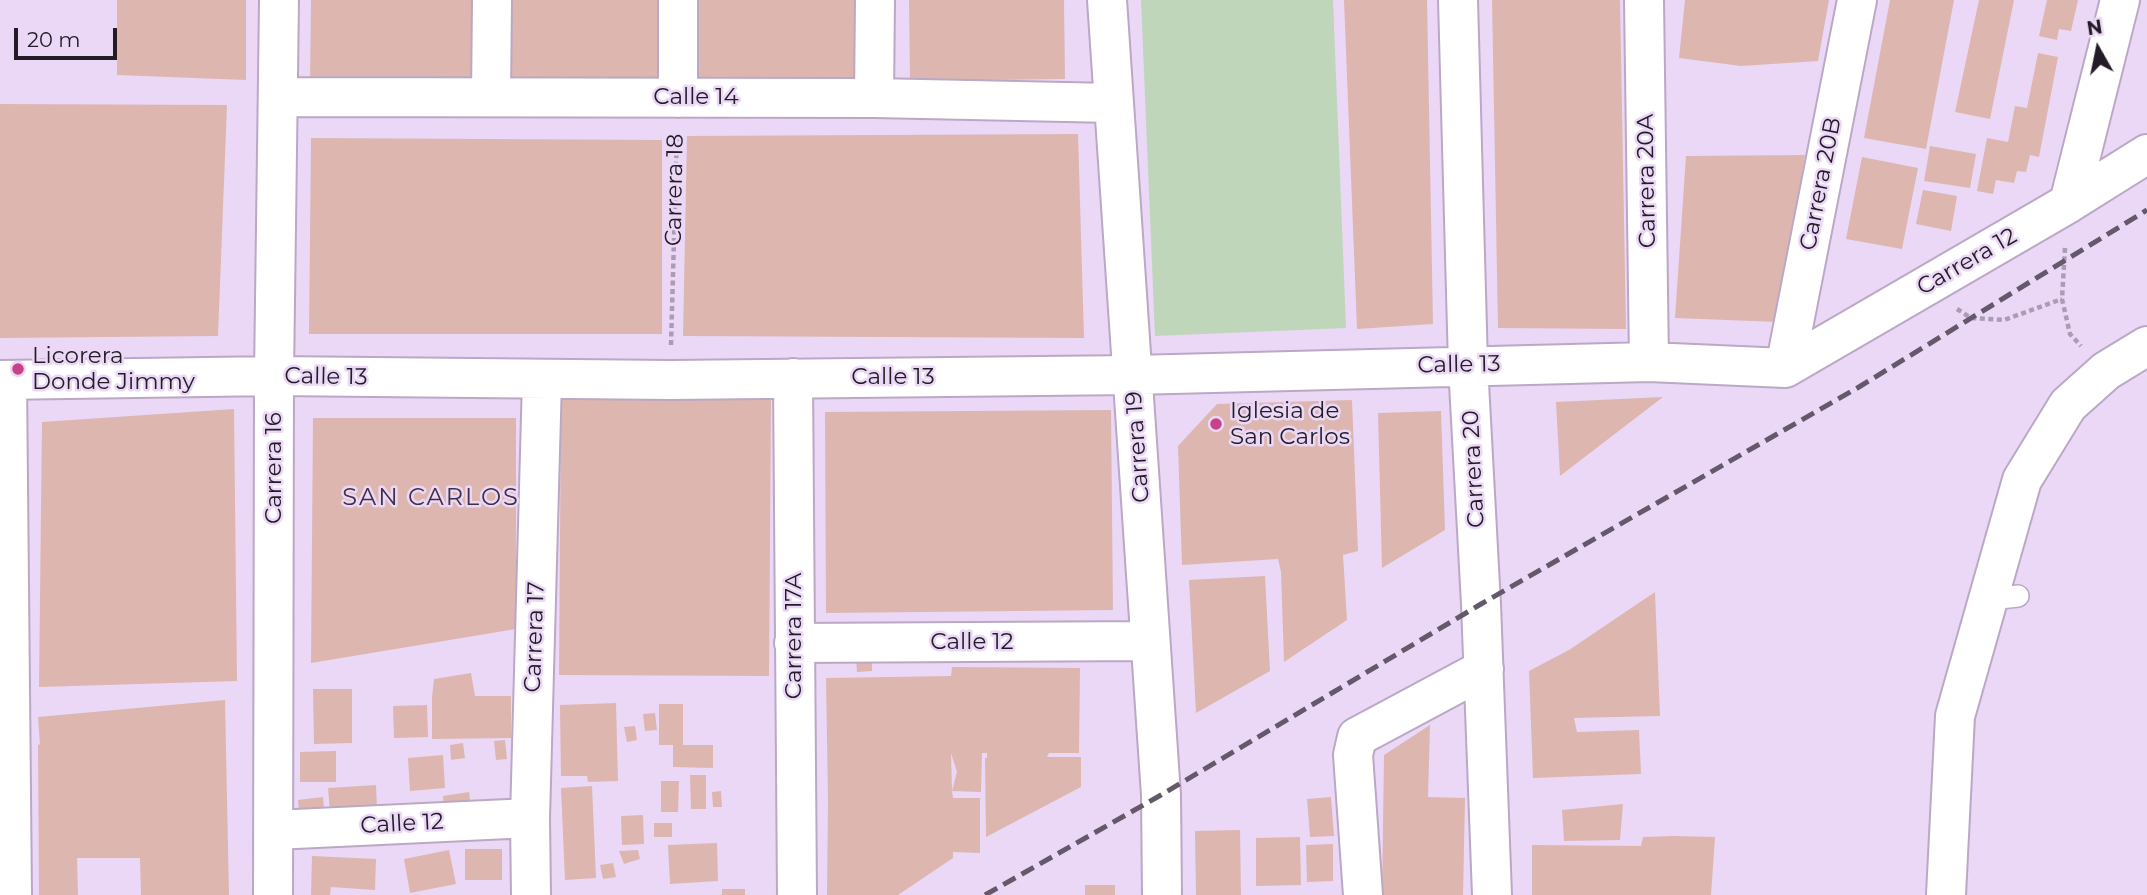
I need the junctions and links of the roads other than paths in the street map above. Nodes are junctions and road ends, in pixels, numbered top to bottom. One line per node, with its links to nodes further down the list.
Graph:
1 (279, 0): 10 (street, Carrera 16)
2 (492, 0): 11 (street)
3 (678, 0): 12 (street)
4 (875, 0): 13 (street)
5 (1107, 0): 14 (street, Carrera 19)
6 (1458, 0): 19 (street, Carrera 20)
7 (1644, 0): 18 (street, Carrera 20A)
8 (1857, 0): 20 (street, Carrera 20B)
9 (2120, 0): 16 (street)
10 (278, 97): 11 (street, Calle 14); 22 (street, Carrera 16)
11 (491, 97): 12 (street, Calle 14)
12 (678, 97): 13 (street, Calle 14)
13 (874, 98): 14 (street, Calle 14)
14 (1113, 103): 21 (street, Carrera 19)
15 (2147, 154): 16 (street, Carrera 12)
16 (2069, 203): 20 (street, Carrera 12)
17 (2147, 346): 38 (street)
18 (1649, 362): 19 (street, Calle 13); 20 (street, Calle 13)
19 (1468, 365): 21 (street, Calle 13); 28 (street, Carrera 20)
20 (1785, 368)
21 (1133, 374): 23 (street, Calle 13); 26 (street, Carrera 19)
22 (274, 376): 24 (street, Calle 13); 25 (street, Calle 13); 30 (street, Carrera 16)
23 (793, 377): 24 (street, Calle 13); 27 (street, Carrera 17A)
24 (542, 379): 29 (street, Carrera 17)
25 (4, 380): 31 (street)
26 (1150, 641): 27 (street, Calle 12); 35 (street, Carrera 19)
27 (794, 643): 34 (street, Carrera 17A)
28 (1484, 669): 36 (street); 37 (street, Carrera 20)
29 (530, 818): 30 (street, Calle 12); 33 (street, Carrera 17)
30 (274, 830): 32 (street, Carrera 16)
31 (12, 895)
32 (273, 895)
33 (531, 895)
34 (797, 895)
35 (1162, 895)
36 (1363, 895)
37 (1492, 895)
38 (1946, 895)

